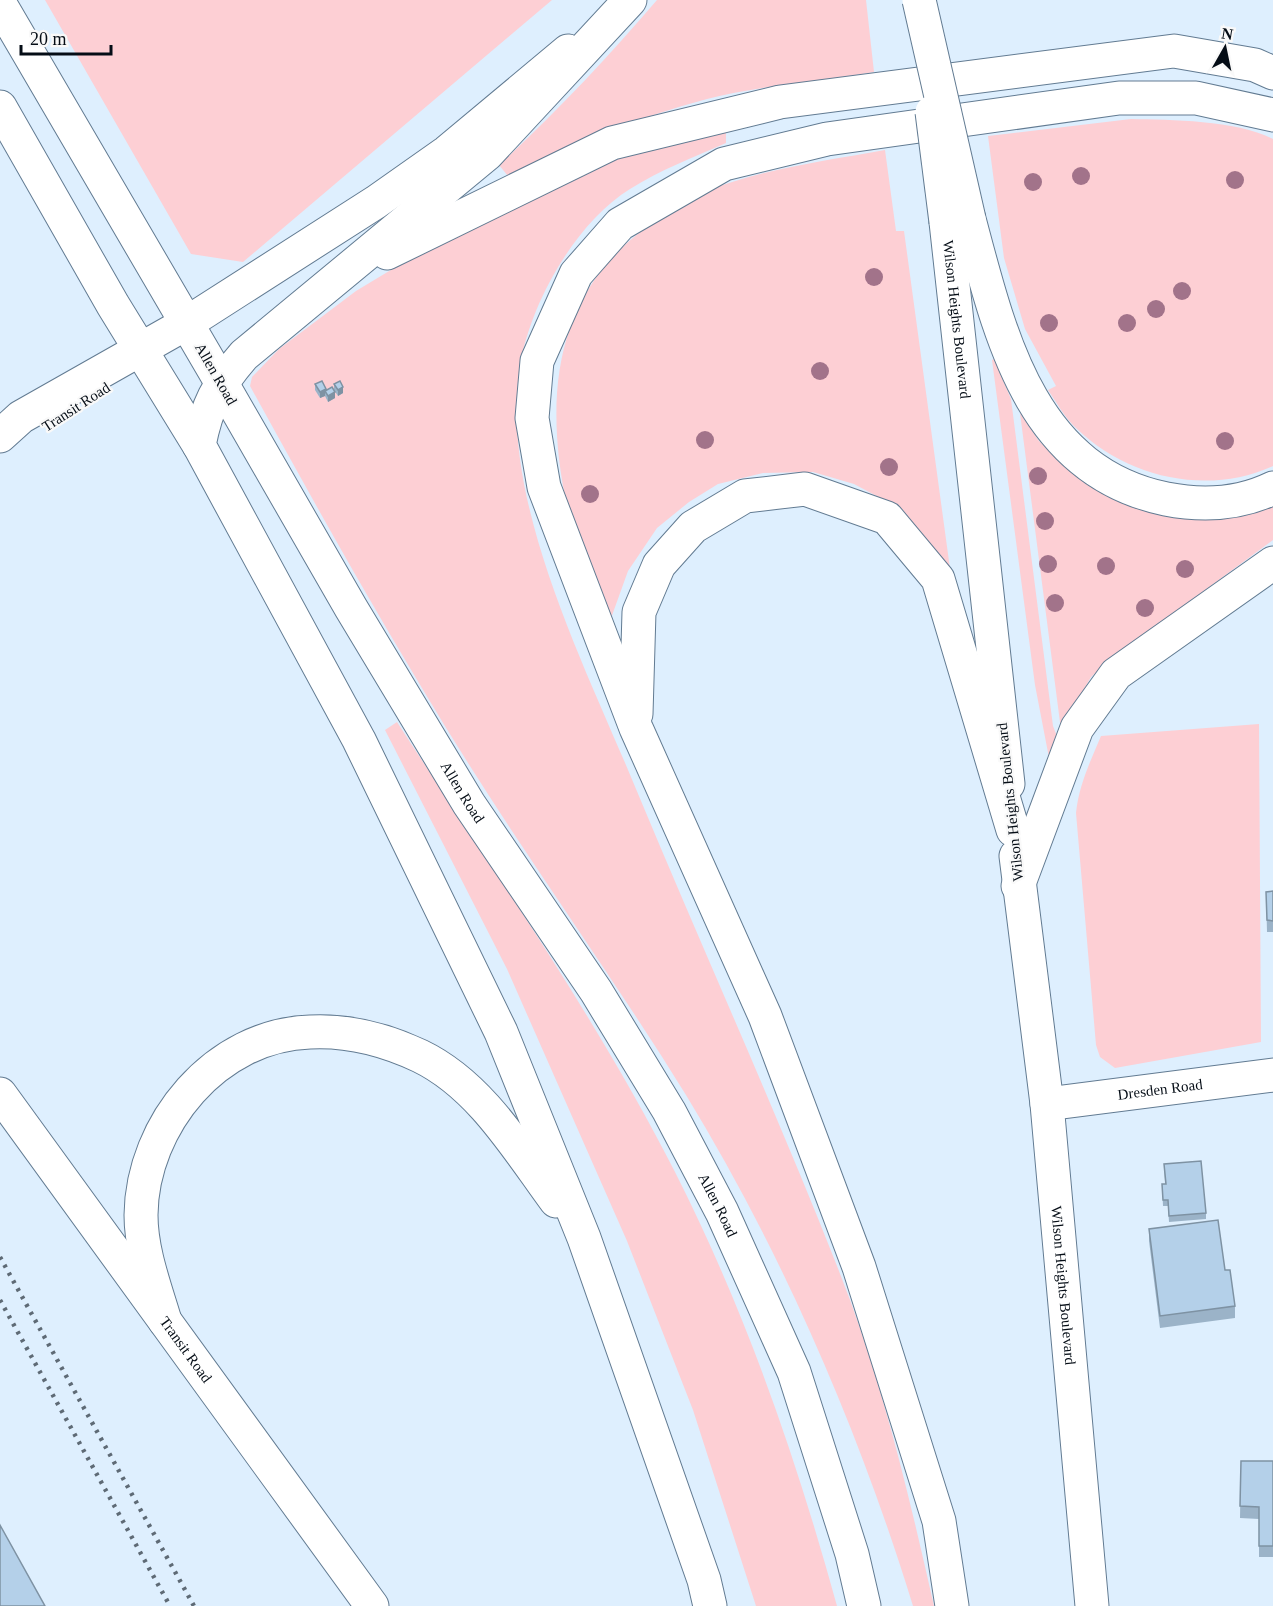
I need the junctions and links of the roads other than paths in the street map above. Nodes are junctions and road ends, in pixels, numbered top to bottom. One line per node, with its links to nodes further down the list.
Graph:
1 (630, 0): 8 (main road); 9 (main road, Transit Road)
2 (918, 0): 7 (main road, bridge)
3 (0, 4): 9 (main road, Allen Road)
4 (1273, 73): 8 (main road)
5 (0, 107): 10 (main road)
6 (1273, 115): 17 (main road)
7 (958, 221): 15 (main road); 18 (main road, Wilson Heights Boulevard)
8 (332, 282): 11 (main road)
9 (187, 323): 10 (main road, Transit Road); 11 (main road, Allen Road)
10 (140, 350): 12 (main road, Transit Road); 13 (main road); 14 (main road, Transit Road)
11 (221, 382): 13 (main road); 27 (main road, Allen Road)
12 (0, 436)
13 (199, 445): 23 (main road)
14 (0, 449)
15 (1273, 488)
16 (1273, 563): 19 (main road)
17 (636, 728): 18 (main road); 28 (main road)
18 (1013, 830): 19 (main road, Wilson Heights Boulevard)
19 (1018, 886): 22 (main road, Wilson Heights Boulevard)
20 (1273, 1075): 22 (main road, Dresden Road)
21 (0, 1094): 24 (main road, Transit Road)
22 (1047, 1104): 29 (main road, Wilson Heights Boulevard)
23 (584, 1238): 24 (main road); 26 (main road)
24 (165, 1321): 25 (main road, Transit Road)
25 (372, 1606)
26 (710, 1606)
27 (864, 1606)
28 (952, 1606)
29 (1092, 1606)

